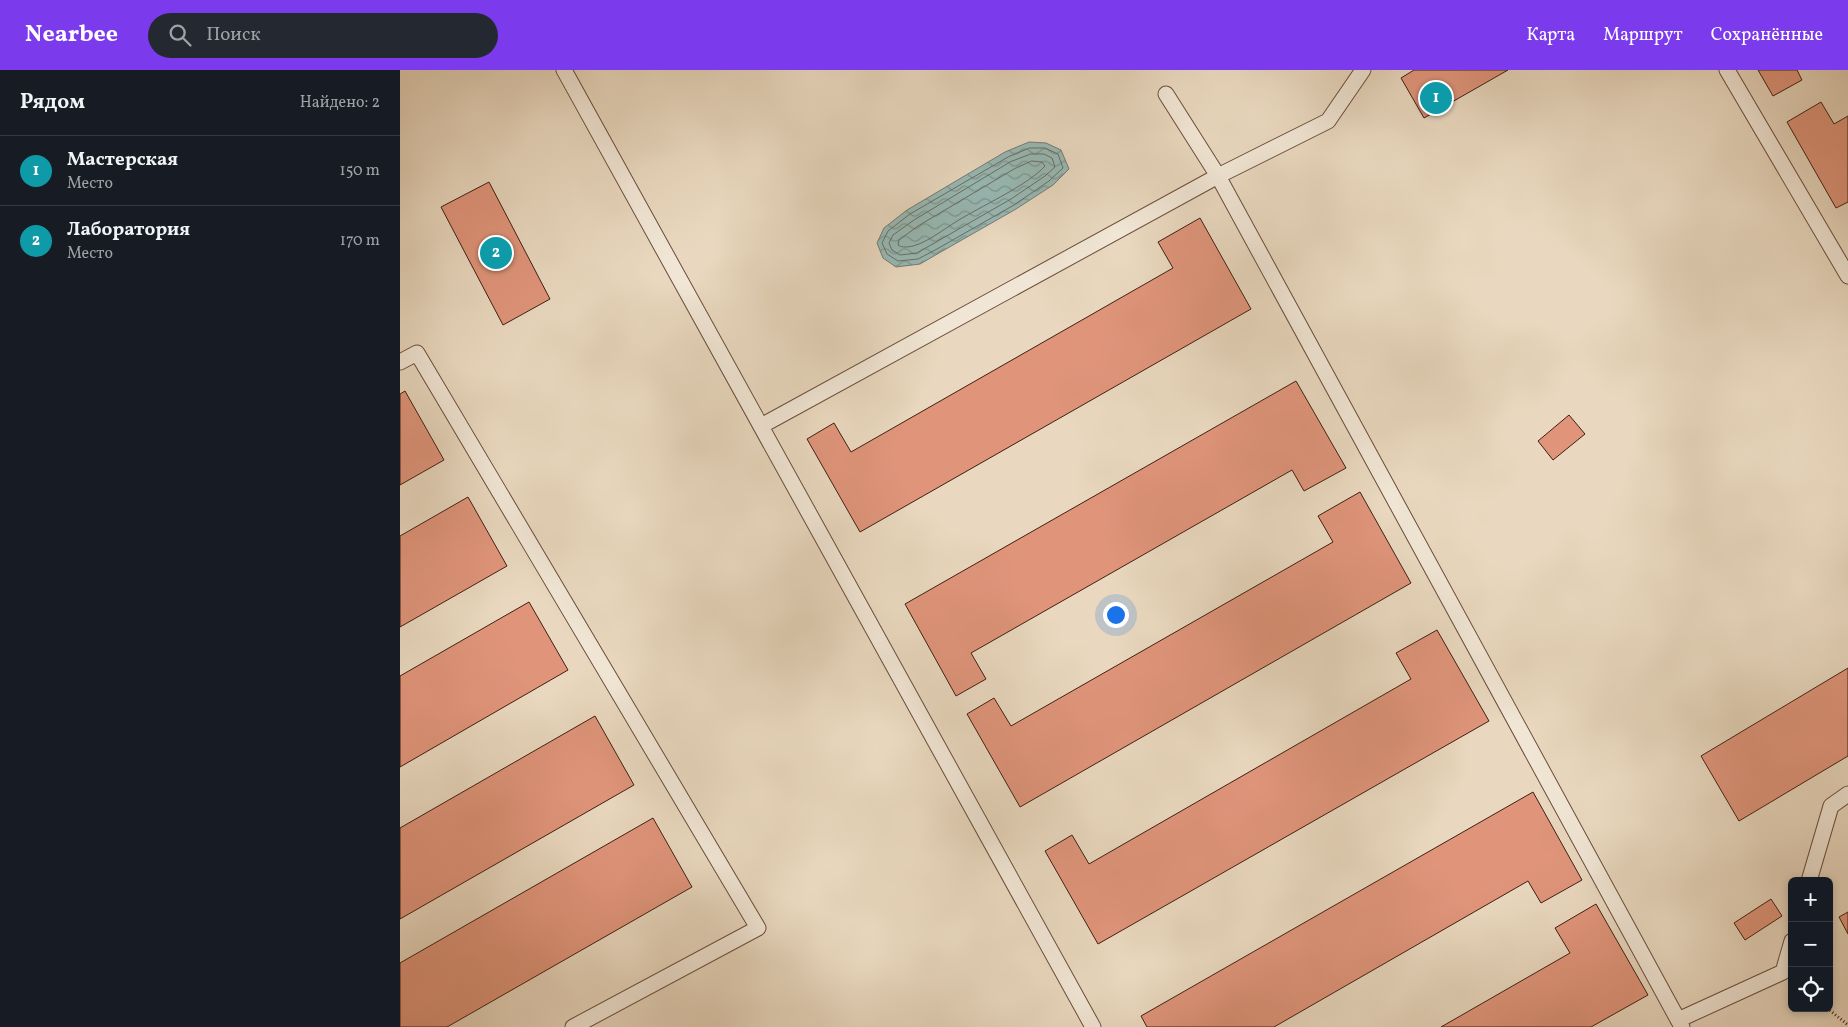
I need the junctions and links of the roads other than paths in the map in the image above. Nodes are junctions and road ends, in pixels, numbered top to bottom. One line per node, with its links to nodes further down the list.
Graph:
1 (564, 70): 8 (lane)
2 (1363, 70): 5 (lane)
3 (1726, 70): 6 (lane)
4 (1166, 94): 5 (lane)
5 (1218, 176): 8 (lane); 12 (lane)
6 (1847, 273)
7 (400, 362): 13 (lane)
8 (761, 426): 14 (lane)
9 (1848, 794): 10 (lane)
10 (1810, 877)
11 (1788, 955): 12 (lane)
12 (1680, 1024)
13 (573, 1027)
14 (1093, 1027)

